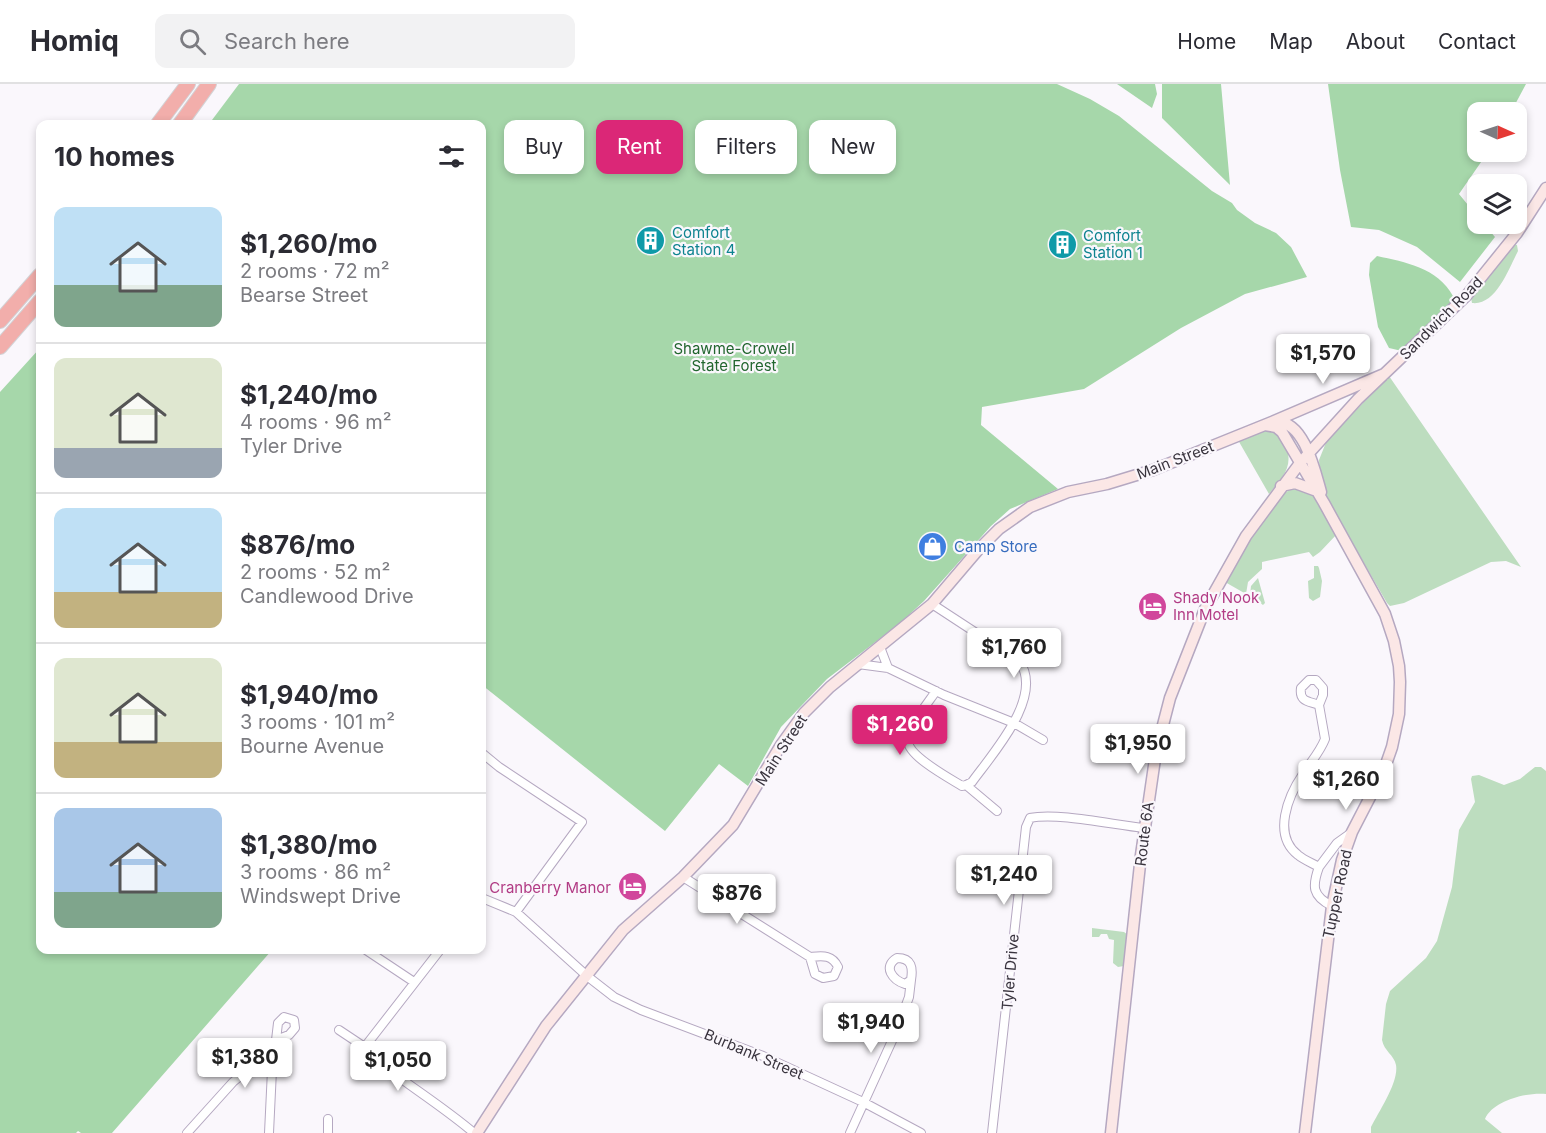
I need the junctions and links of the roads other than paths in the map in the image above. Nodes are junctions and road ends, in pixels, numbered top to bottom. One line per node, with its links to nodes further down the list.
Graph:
1 (188, 84): 3 (highway)
2 (209, 84): 4 (highway)
3 (161, 120)
4 (183, 120)
5 (1546, 188): 10 (main road, Sandwich Road)
6 (36, 280): 8 (highway)
7 (36, 306): 9 (highway)
8 (0, 321)
9 (0, 348)
10 (1384, 374): 11 (main road, Main Street); 12 (main road, Sandwich Road)
11 (1268, 424): 12 (main road); 13 (main road); 17 (main road, Main Street)
12 (1309, 452): 13 (main road, Sandwich Road); 16 (main road, Tupper Road)
13 (1300, 463): 14 (main road, Route 6A); 15 (main road, Tupper Road)
14 (1281, 487): 15 (main road); 28 (main road, Route 6A)
15 (1315, 490): 16 (main road, Tupper Road)
16 (1324, 503): 29 (main road, Tupper Road)
17 (932, 604): 18 (main road, Main Street); 23 (street)
18 (880, 646): 19 (main road, Main Street); 20 (street)
19 (858, 664): 20 (street); 31 (main road, Main Street)
20 (888, 668): 21 (street)
21 (936, 691): 23 (street); 26 (street)
22 (1319, 705): 30 (street)
23 (1014, 723): 24 (street); 26 (street)
24 (1043, 740)
25 (486, 756): 34 (street)
26 (966, 785): 27 (street)
27 (997, 811)
28 (1144, 828): 53 (street, Tyler Drive); 54 (main road, Route 6A)
29 (1352, 832): 30 (street); 33 (main road, Tupper Road)
30 (1319, 867): 33 (street)
31 (683, 877): 37 (street); 38 (main road, Main Street)
32 (486, 900): 34 (street, Burbank Street)
33 (1332, 906): 55 (main road, Tupper Road)
34 (516, 912): 38 (street, Burbank Street)
35 (372, 954): 40 (street)
36 (437, 954): 40 (street)
37 (810, 957)
38 (587, 976): 45 (street, Burbank Street); 50 (main road, Main Street)
39 (911, 981): 45 (street)
40 (414, 982): 43 (street)
41 (339, 1030): 43 (street)
42 (276, 1040): 44 (street)
43 (366, 1048): 50 (street)
44 (273, 1049): 47 (street); 48 (street)
45 (863, 1102): 51 (street); 52 (street, Burbank Street)
46 (328, 1119): 49 (street)
47 (187, 1133)
48 (268, 1133)
49 (328, 1133)
50 (475, 1133)
51 (850, 1133)
52 (921, 1133)
53 (992, 1133)
54 (1111, 1133)
55 (1305, 1133)

